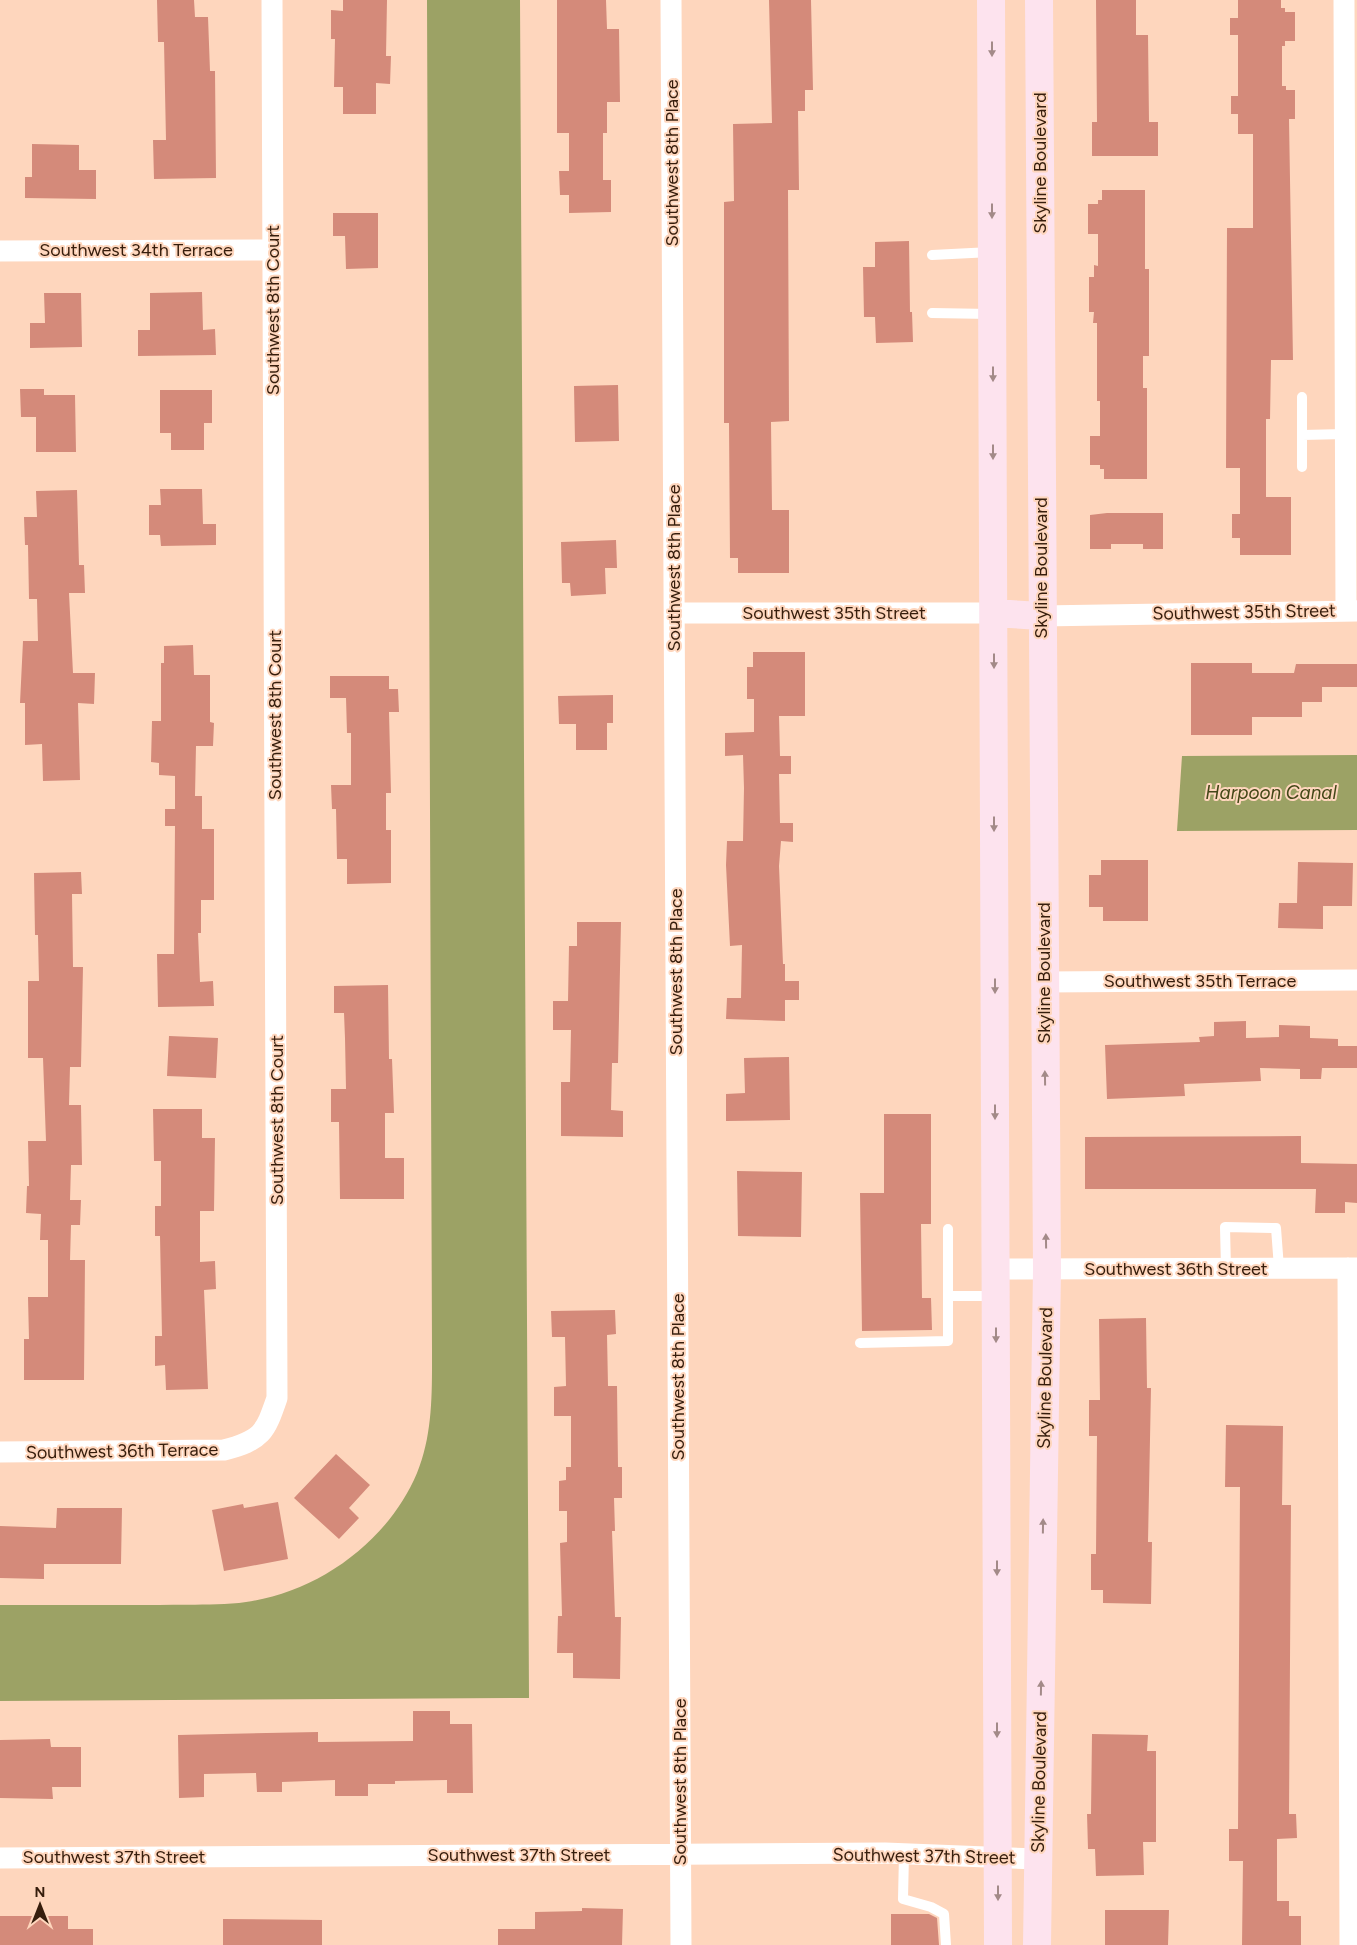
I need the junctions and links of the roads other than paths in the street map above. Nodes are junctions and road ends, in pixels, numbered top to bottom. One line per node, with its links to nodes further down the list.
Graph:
1 (272, 0): 6 (street, Southwest 8th Court)
2 (671, 0): 18 (street, Southwest 8th Place)
3 (991, 0): 8 (street, one-way to 8)
4 (1039, 0): 19 (street, Skyline Boulevard)
5 (1344, 0): 13 (street)
6 (273, 250): 7 (street, Southwest 34th Terrace); 31 (street, Southwest 8th Court)
7 (0, 251)
8 (992, 252): 9 (lane); 11 (street)
9 (932, 255)
10 (932, 313): 11 (lane)
11 (993, 314): 17 (street, one-way to 17)
12 (1302, 397): 14 (lane)
13 (1345, 434): 14 (lane); 16 (street)
14 (1302, 435): 15 (lane)
15 (1302, 467)
16 (1351, 611): 19 (street, Southwest 35th Street)
17 (994, 613): 18 (street, Southwest 35th Street); 19 (street); 25 (street, one-way to 25)
18 (674, 614): 33 (street, Southwest 8th Place)
19 (1041, 616): 21 (street, Skyline Boulevard)
20 (1357, 980): 21 (street, Southwest 35th Terrace)
21 (1044, 982): 27 (street, Skyline Boulevard, one-way to 21)
22 (948, 1229): 28 (lane)
23 (1279, 1268): 24 (street, Southwest 36th Street); 26 (street, Southwest 36th Street); 26 (lane)
24 (1352, 1268): 42 (street)
25 (996, 1269): 27 (street, Southwest 36th Street); 29 (street)
26 (1226, 1269): 27 (street, Southwest 36th Street)
27 (1046, 1270): 37 (street, Skyline Boulevard, one-way to 27)
28 (948, 1296): 29 (lane); 30 (lane)
29 (996, 1296): 35 (street, one-way to 35)
30 (860, 1343)
31 (266, 1428): 32 (street, Southwest 36th Terrace)
32 (0, 1452)
33 (680, 1854): 34 (street, Southwest 37th Street); 36 (street, Southwest 37th Street); 38 (street, Southwest 8th Place)
34 (904, 1854): 35 (street, Southwest 37th Street); 39 (lane)
35 (998, 1857): 37 (street, Southwest 37th Street); 40 (street, one-way to 40)
36 (0, 1858)
37 (1038, 1859): 41 (street, Skyline Boulevard)
38 (680, 1945)
39 (946, 1945)
40 (998, 1945)
41 (1037, 1945)
42 (1350, 1945)

